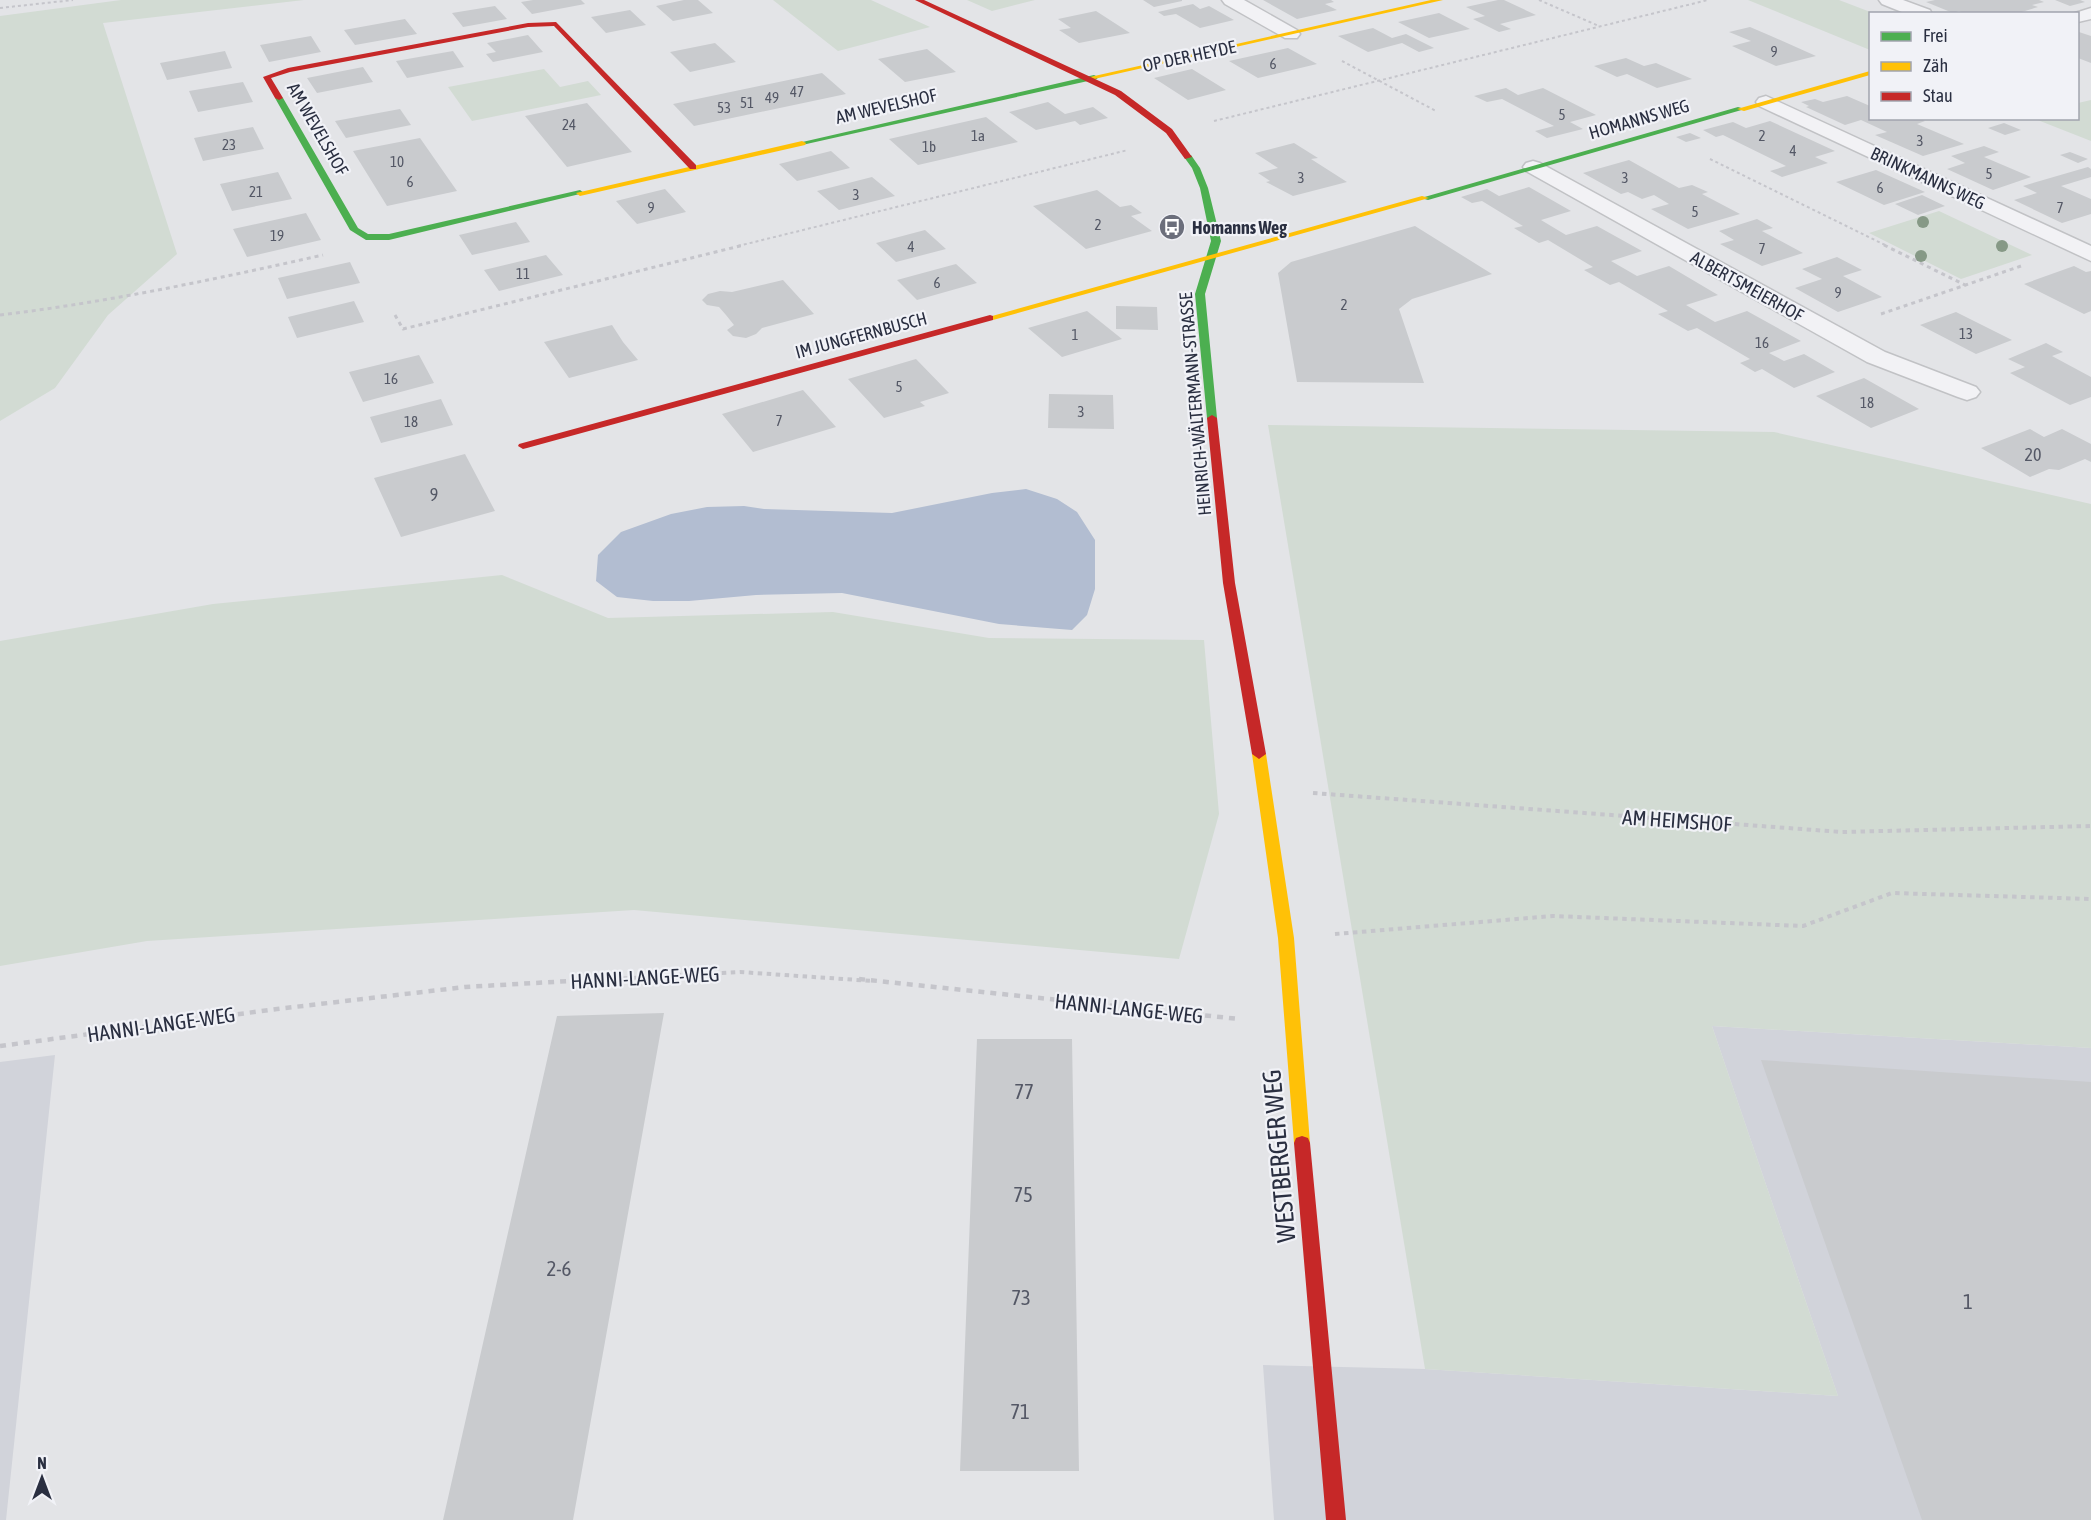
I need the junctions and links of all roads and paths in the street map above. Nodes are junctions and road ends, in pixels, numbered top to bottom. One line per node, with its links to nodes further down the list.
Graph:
1 (73, 0): 8 (path)
2 (918, 0): 13 (street, HEINRICH-WÄLTERMANN-STRASSE)
3 (1231, 0): 11 (street, OP DER HEYDE)
4 (1440, 0): 11 (street, OP DER HEYDE)
5 (1539, 0): 10 (path)
6 (1708, 0): 10 (path)
7 (1888, 0): 9 (street)
8 (0, 8)
9 (1919, 12)
10 (1600, 27): 14 (path)
11 (1291, 34): 13 (street, OP DER HEYDE)
12 (1869, 73): 15 (street, HOMANNS WEG)
13 (1086, 79): 18 (street, HEINRICH-WÄLTERMANN-STRASSE); 19 (street, AM WEVELSHOF)
14 (1380, 80): 16 (path); 18 (path)
15 (1766, 102): 17 (street, HOMANNS WEG); 21 (street, BRINKMANNS WEG)
16 (1436, 111)
17 (1657, 132): 20 (street, HOMANNS WEG); 24 (path)
18 (1173, 135): 23 (street, HEINRICH-WÄLTERMANN-STRASSE); 26 (path)
19 (693, 167): 19 (street, AM WEVELSHOF)
20 (1533, 167): 23 (street, HOMANNS WEG); 27 (street, ALBERTSMEIERHOF)
21 (2083, 251): 24 (path)
22 (327, 254): 25 (path)
23 (1209, 258): 29 (street, IM JUNGFERNBUSCH); 30 (street, HEINRICH-WÄLTERMANN-STRASSE)
24 (1965, 285): 27 (path)
25 (0, 315)
26 (395, 315)
27 (1829, 332): 28 (street, ALBERTSMEIERHOF)
28 (1967, 392)
29 (523, 446)
30 (1265, 789): 31 (path, AM HEIMSHOF); 33 (street, WESTBERGER WEG)
31 (2091, 826)
32 (2091, 899): 33 (path)
33 (1286, 938): 34 (street, WESTBERGER WEG)
34 (1291, 1024): 35 (path, HANNI-LANGE-WEG); 36 (street, WESTBERGER WEG)
35 (0, 1046)
36 (1336, 1520)

